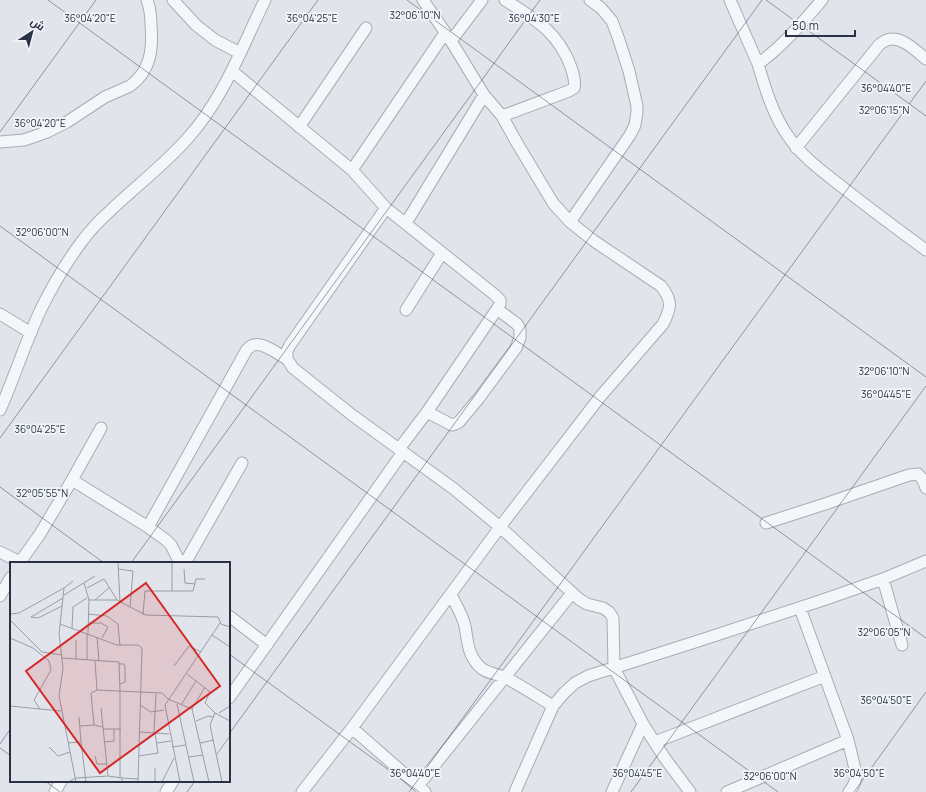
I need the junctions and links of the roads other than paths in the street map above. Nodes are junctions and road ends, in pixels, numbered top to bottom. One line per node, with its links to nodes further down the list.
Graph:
1 (147, 0): 19 (street)
2 (173, 0): 12 (street)
3 (265, 0): 12 (street)
4 (423, 0): 11 (street)
5 (482, 0): 11 (street)
6 (505, 0): 17 (street)
7 (590, 0): 23 (street)
8 (731, 0): 14 (street)
9 (822, 0): 14 (street)
10 (366, 28): 18 (street)
11 (448, 37): 16 (street); 21 (street)
12 (240, 53): 15 (street)
13 (926, 59): 20 (street)
14 (758, 64): 20 (street)
15 (232, 71): 18 (street); 30 (street)
16 (484, 96): 17 (street); 24 (street)
17 (502, 116): 23 (street)
18 (299, 127): 21 (street)
19 (0, 142)
20 (796, 148): 25 (street)
21 (352, 170): 22 (street)
22 (386, 208): 24 (street); 31 (street)
23 (570, 222): 41 (street)
24 (406, 223): 26 (street)
25 (926, 250)
26 (442, 253): 27 (street); 28 (street)
27 (497, 309): 33 (street); 33 (street)
28 (406, 310)
29 (0, 314): 30 (street)
30 (31, 333): 32 (street)
31 (287, 359): 35 (street); 40 (street)
32 (0, 410)
33 (427, 412): 35 (street)
34 (100, 428): 37 (street)
35 (401, 450): 41 (street); 55 (street)
36 (242, 463): 47 (street)
37 (72, 480): 40 (street); 45 (street)
38 (926, 488): 39 (street)
39 (766, 523)
40 (148, 527): 46 (street)
41 (500, 527): 50 (street); 51 (street)
42 (0, 552): 44 (street)
43 (926, 561): 49 (street)
44 (17, 562)
45 (20, 562)
46 (180, 562)
47 (186, 562)
48 (10, 579): 52 (street)
49 (883, 579): 53 (street); 56 (street)
50 (572, 593): 57 (street); 59 (street)
51 (451, 595): 59 (street); 63 (street)
52 (0, 596)
53 (800, 608): 57 (street); 58 (street)
54 (230, 618): 55 (street)
55 (267, 645): 60 (street)
56 (902, 645)
57 (614, 668): 61 (street); 62 (street)
58 (825, 676): 64 (street); 65 (street)
59 (505, 678): 61 (street); 68 (street)
60 (230, 697)
61 (554, 706): 72 (street)
62 (643, 724): 65 (street); 73 (street)
63 (352, 728): 68 (street); 71 (street)
64 (848, 740): 75 (street); 76 (street)
65 (655, 742): 74 (street)
66 (61, 782): 69 (street)
67 (172, 782): 70 (street)
68 (422, 790)
69 (55, 792)
70 (166, 792)
71 (302, 792)
72 (515, 792)
73 (612, 792)
74 (690, 792)
75 (727, 792)
76 (849, 792)

